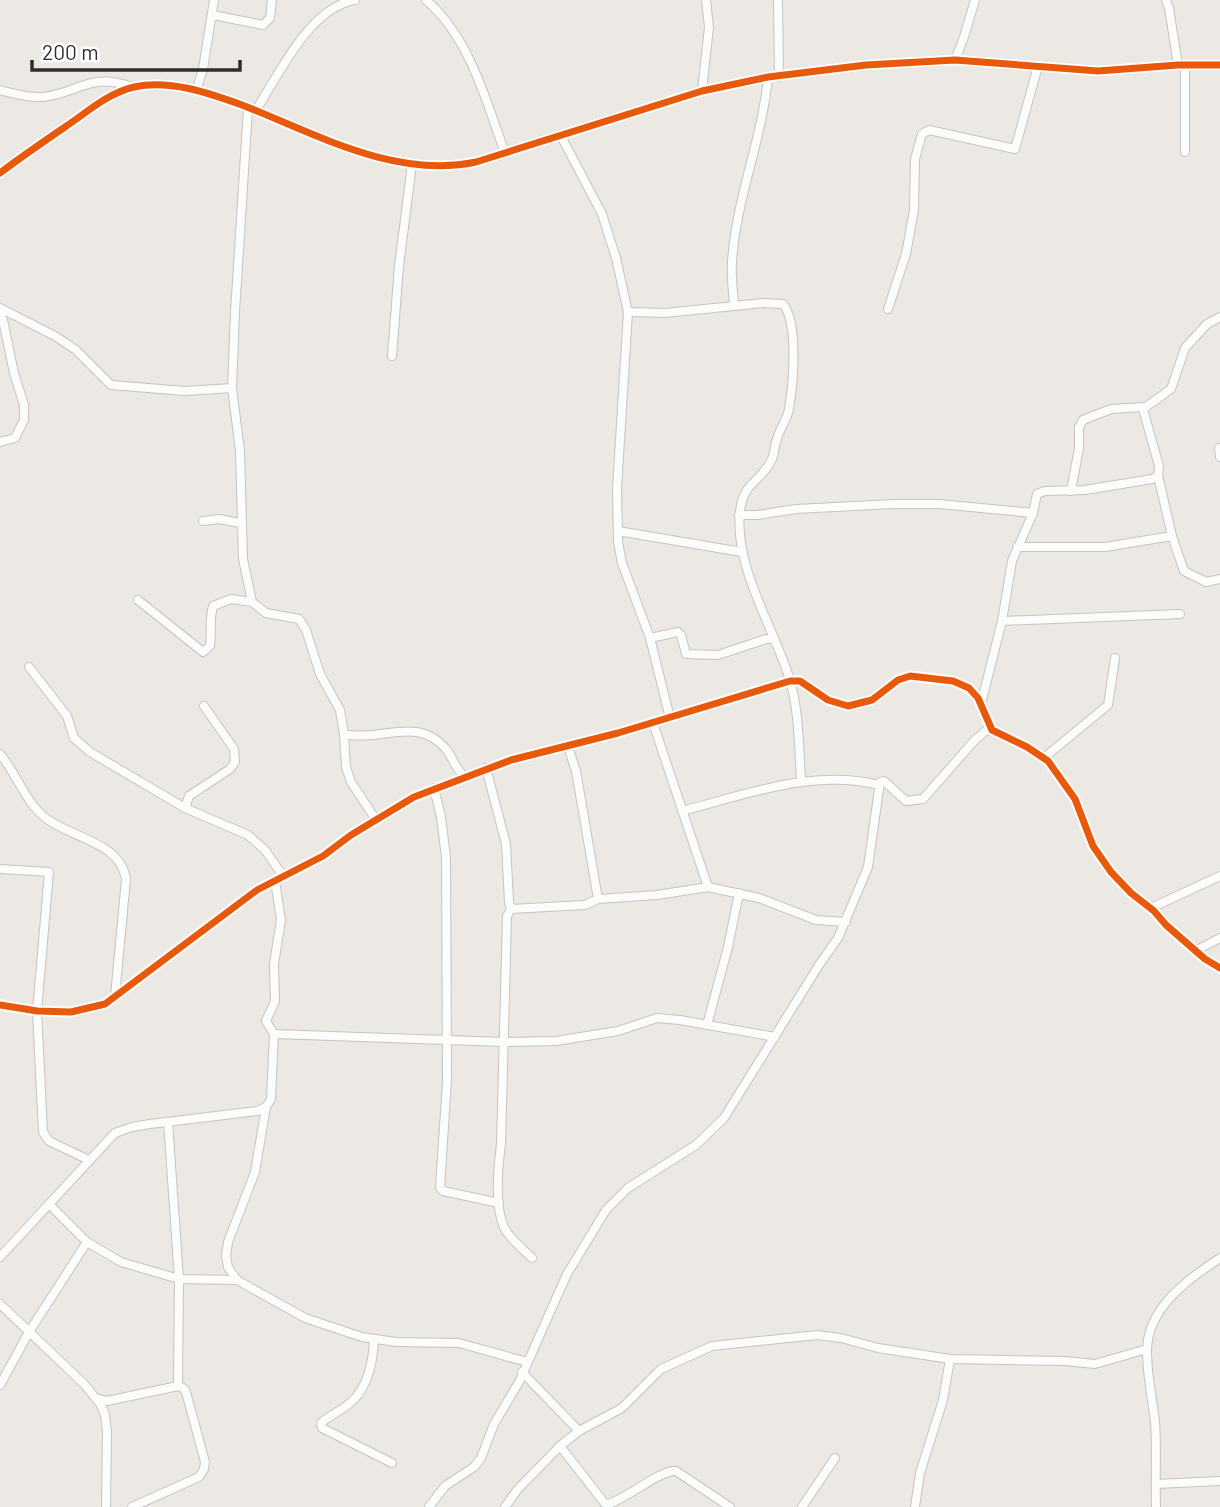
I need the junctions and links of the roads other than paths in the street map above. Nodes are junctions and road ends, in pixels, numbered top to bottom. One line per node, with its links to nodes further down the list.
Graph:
1 (214, 0): 9 (street)
2 (272, 0): 9 (street)
3 (355, 0): 19 (street)
4 (426, 0): 22 (street)
5 (706, 0): 18 (street)
6 (778, 0): 14 (street)
7 (975, 0): 10 (street)
8 (1166, 0): 11 (street)
9 (212, 15): 17 (street)
10 (955, 60): 13 (street); 14 (street)
11 (1181, 65): 12 (street); 13 (street); 21 (street)
12 (1220, 65)
13 (1038, 66): 27 (street)
14 (774, 77): 18 (street); 25 (street)
15 (133, 87): 16 (street); 17 (street); 24 (street)
16 (0, 90)
17 (196, 91): 19 (street)
18 (702, 91): 20 (street)
19 (252, 109): 23 (street); 32 (street)
20 (561, 136): 22 (street); 28 (street)
21 (1185, 152)
22 (505, 153): 23 (street)
23 (412, 164): 31 (street)
24 (0, 173)
25 (734, 305): 28 (street); 38 (street)
26 (0, 307): 32 (street)
27 (888, 309)
28 (628, 312): 41 (street)
29 (0, 314): 34 (street)
30 (1220, 317): 33 (street)
31 (392, 356)
32 (232, 388): 40 (street)
33 (1144, 407): 35 (street); 36 (street)
34 (0, 442)
35 (1158, 476): 36 (street); 42 (street)
36 (1071, 491): 37 (street)
37 (1032, 513): 38 (street); 43 (street)
38 (739, 515): 44 (street)
39 (203, 521): 40 (street)
40 (240, 523): 47 (street)
41 (618, 531): 44 (street); 50 (street)
42 (1172, 536): 43 (street); 45 (street)
43 (1017, 547): 49 (street)
44 (742, 552): 51 (street)
45 (1220, 579)
46 (138, 600): 47 (street)
47 (252, 602): 60 (street)
48 (1180, 614): 49 (street)
49 (1002, 621): 55 (street)
50 (650, 638): 51 (street); 57 (street)
51 (774, 639): 54 (street)
52 (1115, 658): 63 (street)
53 (29, 667): 69 (street)
54 (790, 681): 55 (street); 57 (street); 66 (street)
55 (981, 704): 59 (street)
56 (204, 706): 69 (street)
57 (670, 718): 58 (street)
58 (653, 723): 61 (street); 70 (street)
59 (990, 727): 63 (street); 67 (street)
60 (344, 735): 65 (street); 71 (street)
61 (568, 747): 64 (street); 77 (street)
62 (0, 754): 84 (street)
63 (1045, 757): 78 (street)
64 (486, 768): 65 (street); 79 (street)
65 (464, 776): 68 (street)
66 (801, 780): 67 (street); 70 (street)
67 (879, 785): 80 (street)
68 (433, 788): 71 (street); 90 (street)
69 (185, 808): 74 (street)
70 (682, 811): 75 (street)
71 (376, 820): 74 (street)
72 (0, 869): 86 (street)
73 (1220, 876): 78 (street)
74 (279, 878): 84 (street); 88 (street)
75 (708, 887): 76 (street); 77 (street)
76 (739, 893): 80 (street); 87 (street)
77 (598, 900): 79 (street)
78 (1150, 908): 82 (street)
79 (511, 909): 91 (street)
80 (846, 922): 89 (street)
81 (1220, 938): 82 (street)
82 (1195, 951): 83 (street)
83 (1220, 968)
84 (115, 996): 86 (street)
85 (0, 1005): 86 (street)
86 (37, 1011): 94 (street)
87 (707, 1025): 89 (street); 91 (street)
88 (274, 1034): 90 (street); 92 (street)
89 (775, 1037): 108 (street)
90 (447, 1040): 91 (street); 95 (street)
91 (504, 1042): 95 (street)
92 (266, 1107): 93 (street); 102 (street)
93 (168, 1122): 94 (street); 101 (street)
94 (89, 1160): 96 (street)
95 (499, 1203): 99 (street)
96 (49, 1204): 97 (street); 98 (street)
97 (87, 1242): 101 (street); 104 (street)
98 (0, 1257)
99 (532, 1258)
100 (1220, 1258): 106 (street)
101 (179, 1279): 102 (street); 111 (street)
102 (237, 1280): 105 (street)
103 (0, 1304): 104 (street)
104 (29, 1332): 110 (street); 112 (street)
105 (374, 1340): 108 (street); 116 (street)
106 (1147, 1349): 107 (street); 118 (street)
107 (950, 1359): 113 (street); 125 (street)
108 (527, 1362): 109 (street)
109 (522, 1372): 113 (street); 121 (street)
110 (0, 1385)
111 (178, 1387): 112 (street); 120 (street)
112 (96, 1398): 119 (street)
113 (579, 1432): 114 (street)
114 (560, 1446): 122 (street); 123 (street)
115 (835, 1458): 124 (street)
116 (392, 1463)
117 (1220, 1481): 118 (street)
118 (1156, 1484): 126 (street)
119 (106, 1507)
120 (132, 1507)
121 (429, 1507)
122 (505, 1507)
123 (730, 1507)
124 (802, 1507)
125 (915, 1507)
126 (1156, 1507)

